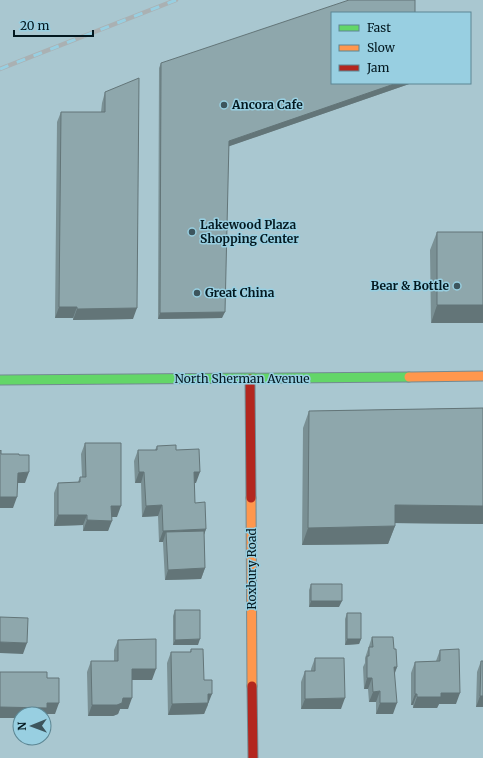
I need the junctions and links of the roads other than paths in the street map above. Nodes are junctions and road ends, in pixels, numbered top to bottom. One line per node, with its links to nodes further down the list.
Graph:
1 (483, 376): 2 (street, North Sherman Avenue)
2 (250, 379): 3 (street, North Sherman Avenue); 4 (street, Roxbury Road)
3 (0, 380)
4 (253, 758)

